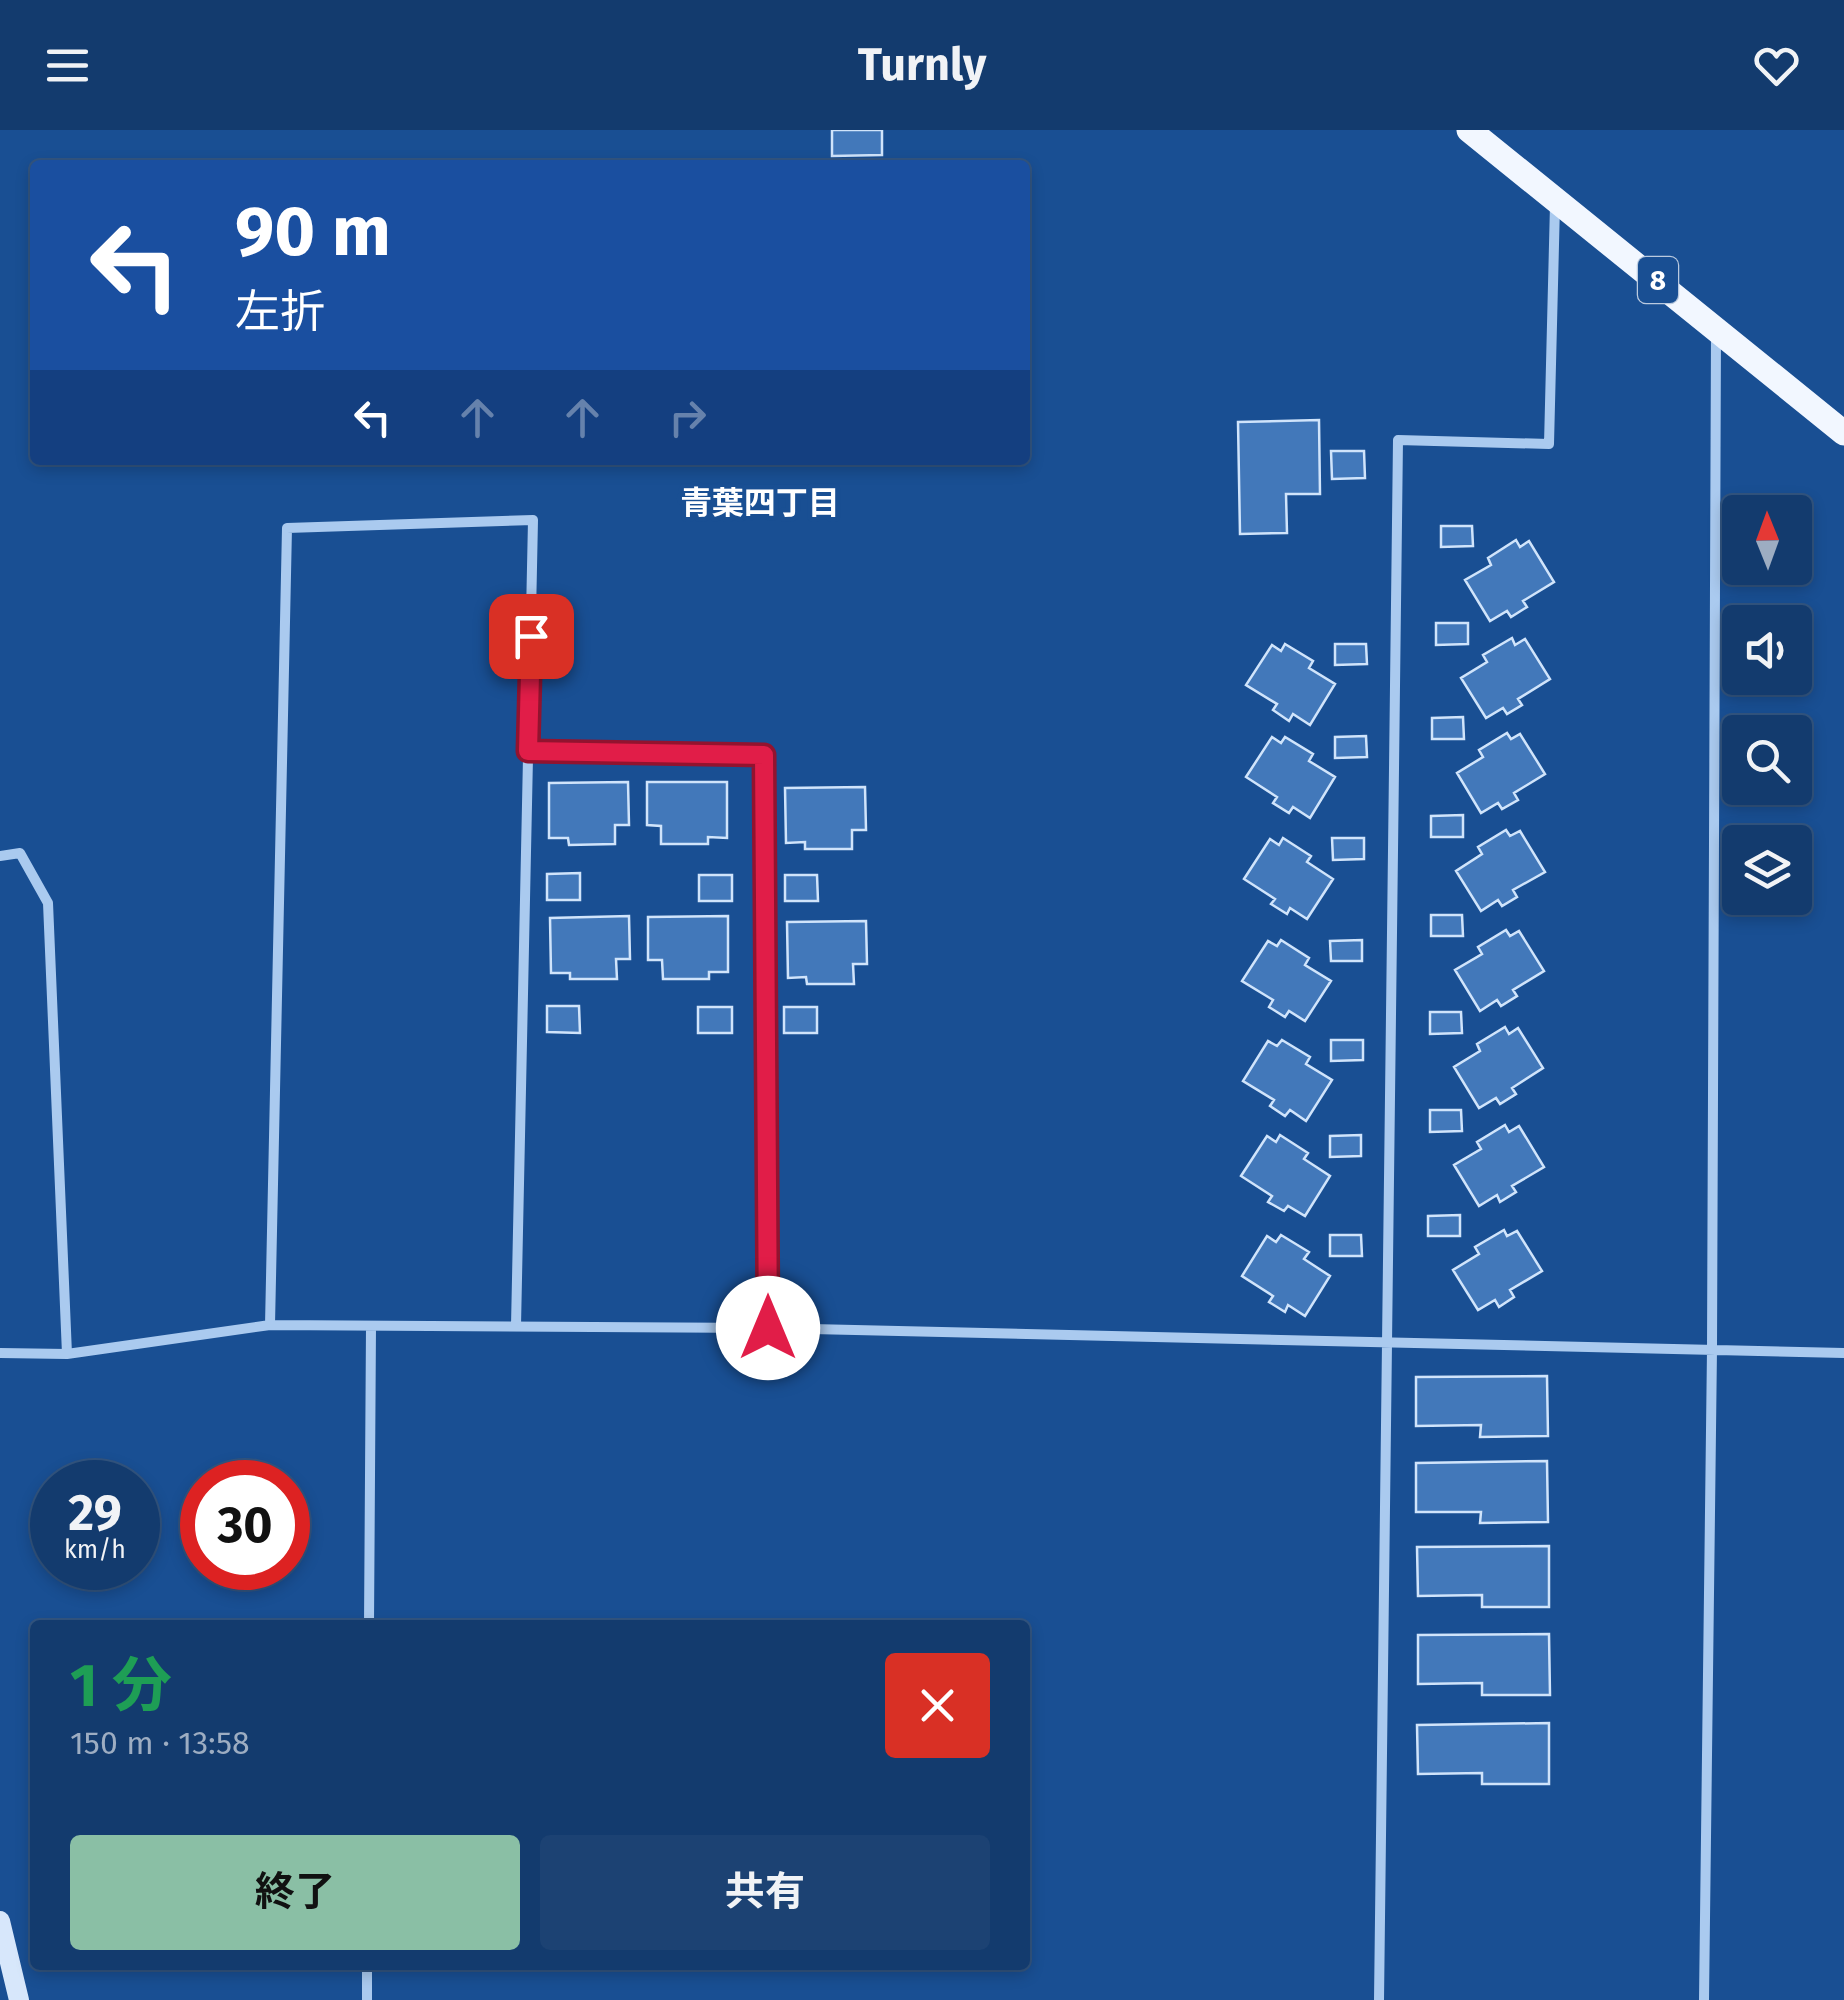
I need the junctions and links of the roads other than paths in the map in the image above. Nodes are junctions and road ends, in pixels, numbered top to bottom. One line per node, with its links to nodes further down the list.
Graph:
1 (1469, 130): 2 (main road, 8)
2 (1555, 199): 3 (main road, 8); 11 (street)
3 (1716, 326): 4 (main road, 8); 12 (street)
4 (1844, 433)
5 (528, 751): 7 (street); 9 (street); 10 (street)
6 (0, 856): 15 (street)
7 (270, 1324): 8 (street); 15 (street)
8 (372, 1326): 9 (street); 16 (street)
9 (516, 1326): 10 (street)
10 (768, 1328): 11 (street)
11 (1385, 1344): 12 (street); 21 (street)
12 (1712, 1349): 14 (street); 22 (street)
13 (0, 1353): 15 (street)
14 (1844, 1353)
15 (67, 1354)
16 (369, 1620)
17 (0, 1921): 19 (street)
18 (367, 1970): 20 (street)
19 (19, 2000)
20 (367, 2000)
21 (1379, 2000)
22 (1704, 2000)

